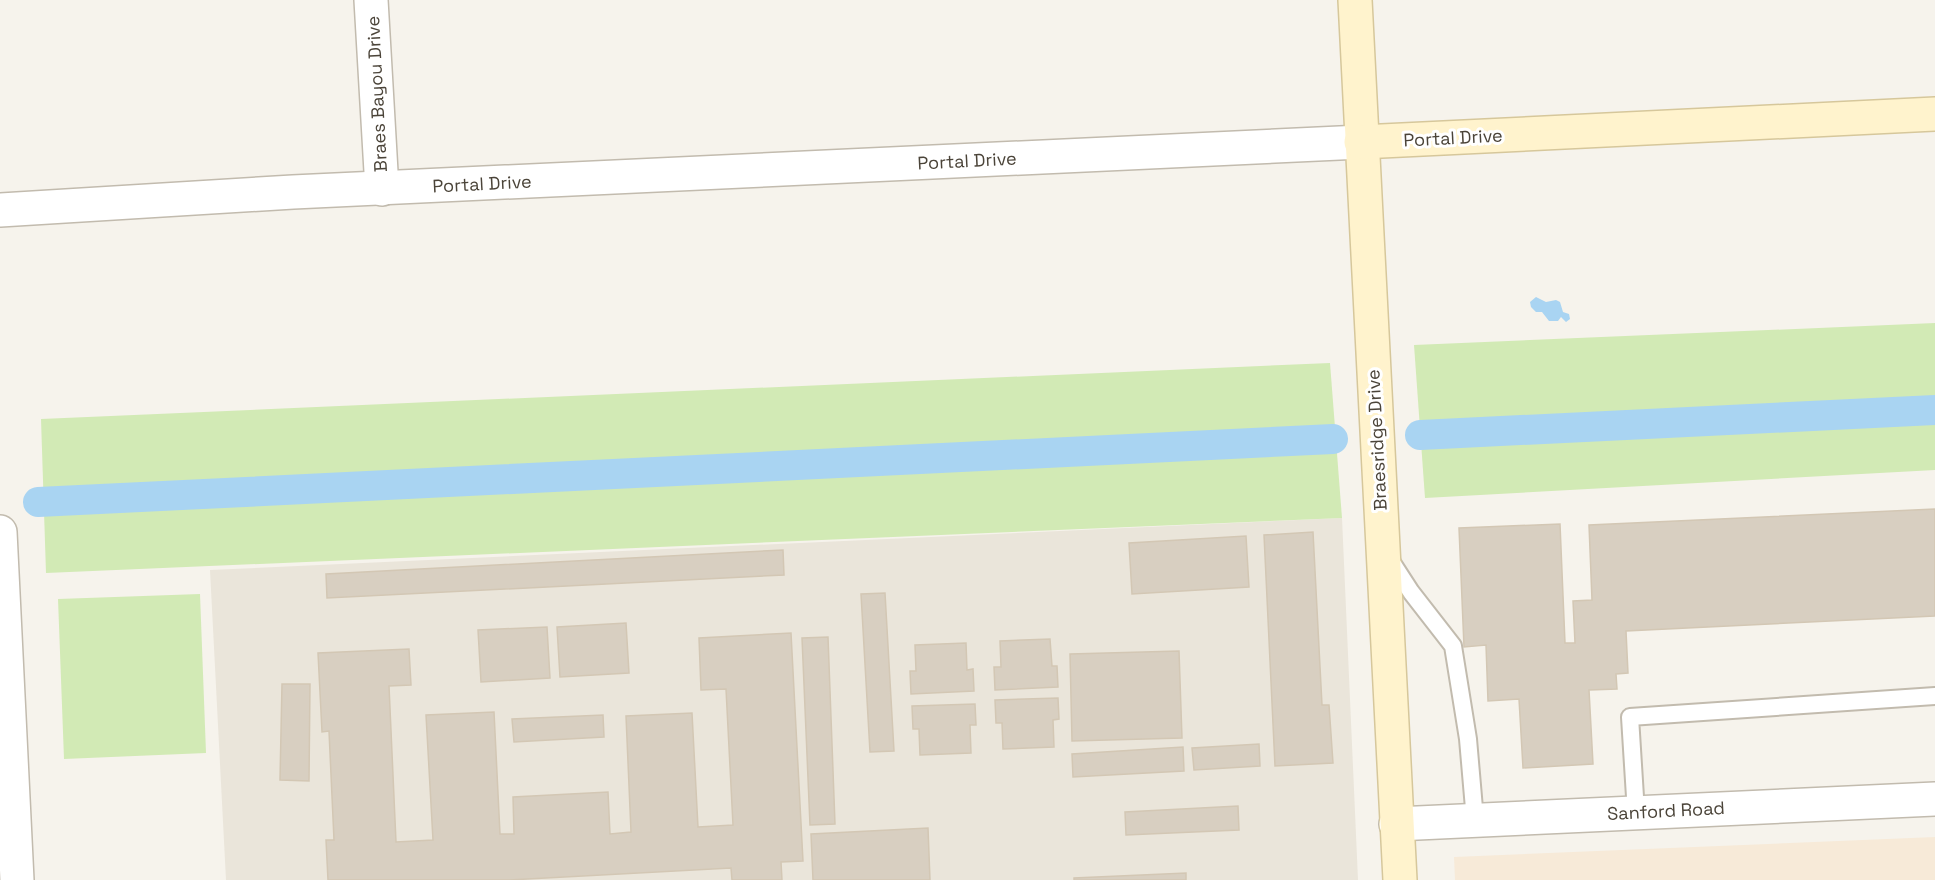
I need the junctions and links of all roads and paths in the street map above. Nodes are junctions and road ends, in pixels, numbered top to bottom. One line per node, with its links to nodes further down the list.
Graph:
1 (372, 0): 5 (street, Braes Bayou Drive)
2 (1355, 0): 4 (street, Braesridge Drive)
3 (1935, 114): 4 (street, Portal Drive)
4 (1361, 142): 5 (street, Portal Drive); 8 (street, Braesridge Drive)
5 (382, 189): 6 (street, Portal Drive)
6 (0, 210)
7 (0, 532): 10 (street)
8 (1382, 547): 13 (lane); 14 (street, Braesridge Drive)
9 (1935, 696): 12 (lane)
10 (6, 789): 15 (street)
11 (1935, 799): 12 (street, Sanford Road)
12 (1636, 813): 13 (street, Sanford Road)
13 (1475, 820): 14 (street, Sanford Road)
14 (1396, 824): 16 (street, Braesridge Drive)
15 (17, 880)
16 (1400, 880)

